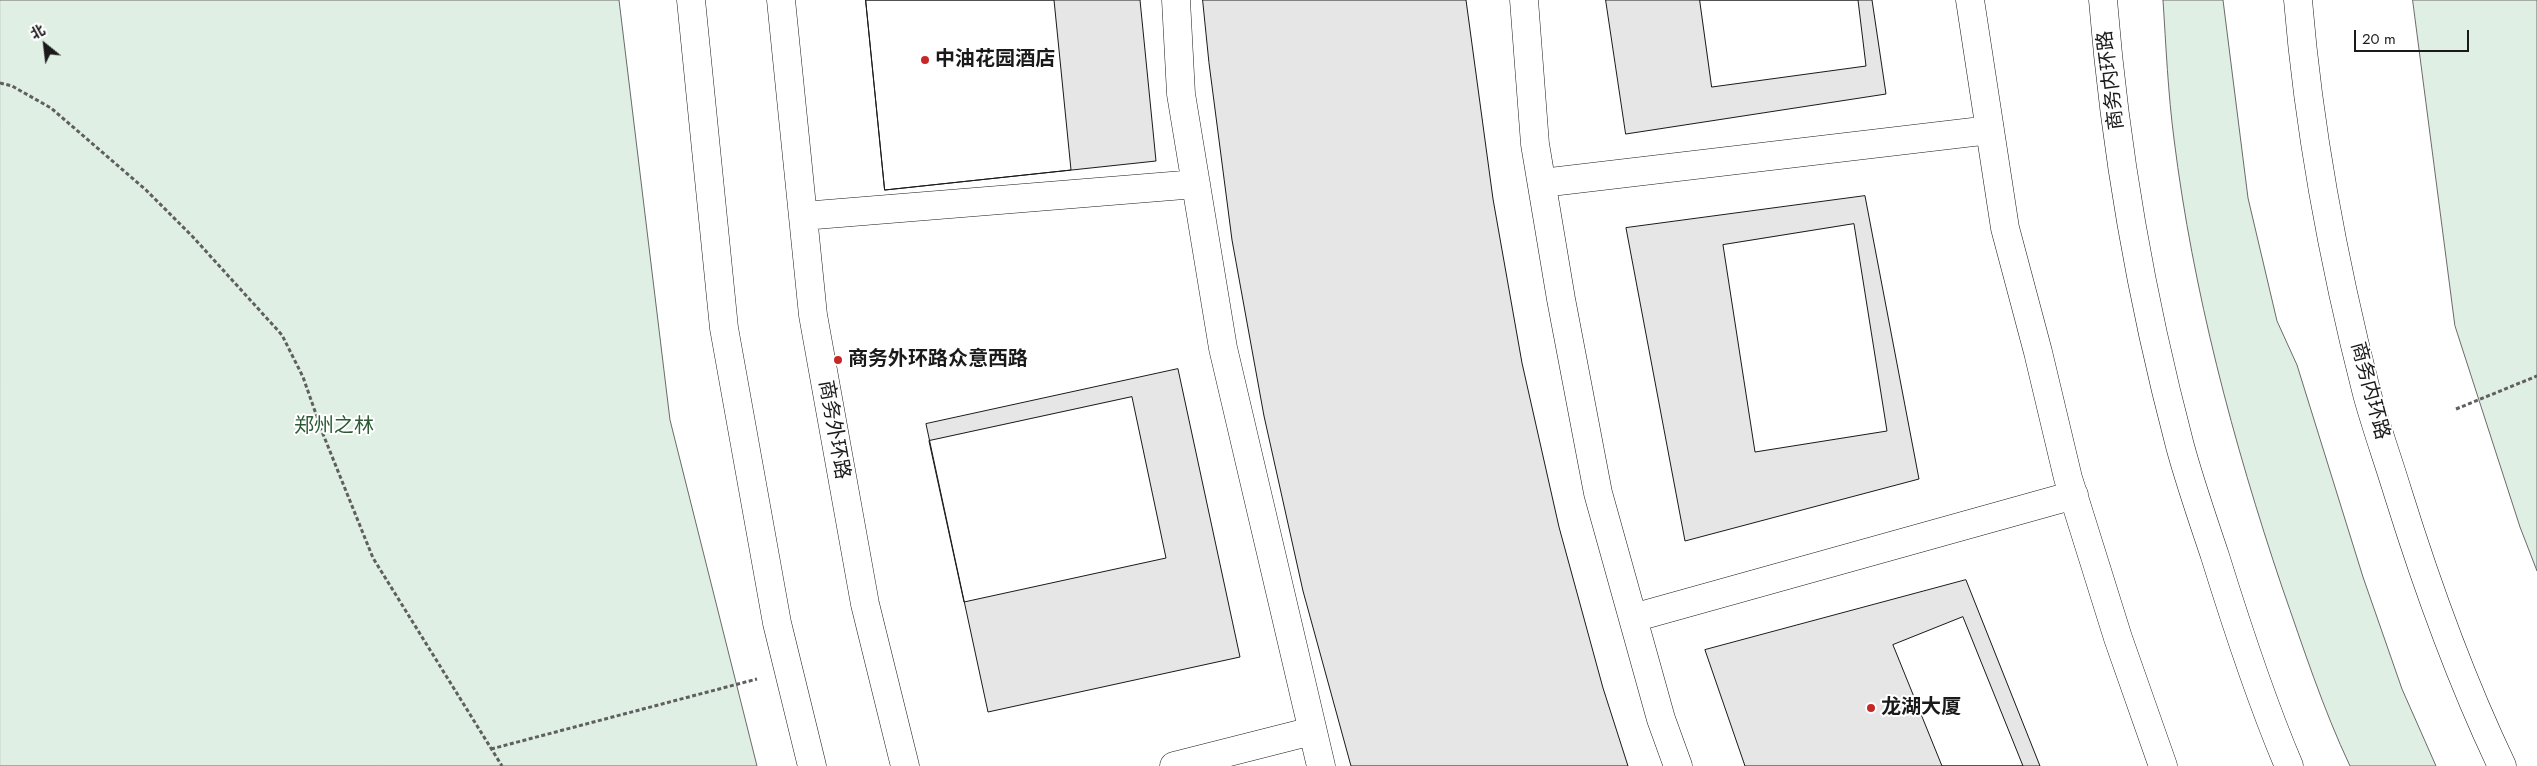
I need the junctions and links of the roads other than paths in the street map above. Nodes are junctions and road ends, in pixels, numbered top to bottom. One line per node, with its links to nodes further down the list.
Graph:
1 (691, 0): 15 (street)
2 (781, 0): 11 (street, 商务外环路)
3 (1176, 0): 10 (street)
4 (1524, 0): 9 (street)
5 (1970, 0): 8 (street)
6 (2103, 0): 21 (street, 商务内环路)
7 (2298, 0): 22 (street, 商务内环路)
8 (1990, 130): 9 (street); 12 (street)
9 (1542, 183): 13 (street)
10 (1196, 184): 11 (street); 14 (street)
11 (803, 216): 16 (street, 商务外环路)
12 (2074, 495): 13 (street); 20 (street)
13 (1633, 618): 19 (street)
14 (1312, 731): 17 (street); 18 (street)
15 (812, 766)
16 (905, 766)
17 (1174, 766)
18 (1320, 766)
19 (1678, 766)
20 (2163, 766)
21 (2290, 766)
22 (2502, 766)

